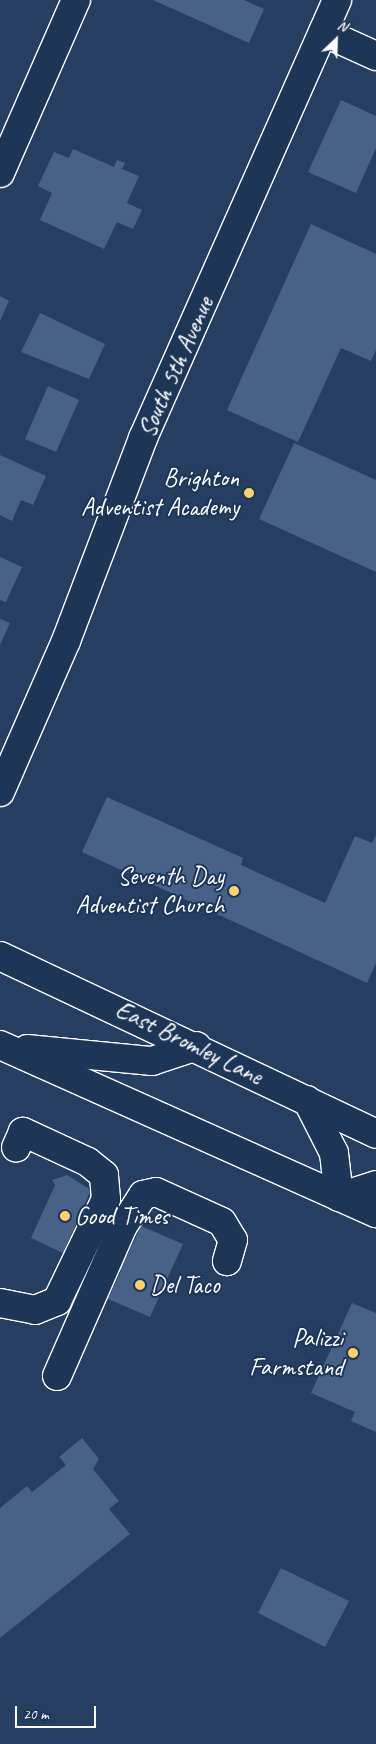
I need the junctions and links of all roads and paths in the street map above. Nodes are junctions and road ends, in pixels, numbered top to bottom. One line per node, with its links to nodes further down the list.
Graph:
1 (76, 0): 5 (main road)
2 (337, 0): 3 (main road, South 5th Avenue)
3 (323, 32): 4 (main road); 6 (main road, South 5th Avenue)
4 (376, 56)
5 (0, 173)
6 (0, 792)
7 (0, 956): 9 (main road, East Bromley Lane)
8 (1, 1046): 9 (main road); 14 (main road)
9 (197, 1046): 10 (main road, East Bromley Lane)
10 (307, 1100): 11 (main road, East Bromley Lane); 14 (main road)
11 (376, 1134)
12 (16, 1148): 17 (main road)
13 (376, 1185): 14 (main road)
14 (339, 1197): 15 (main road)
15 (376, 1213)
16 (227, 1260): 18 (main road)
17 (0, 1303)
18 (57, 1376)

